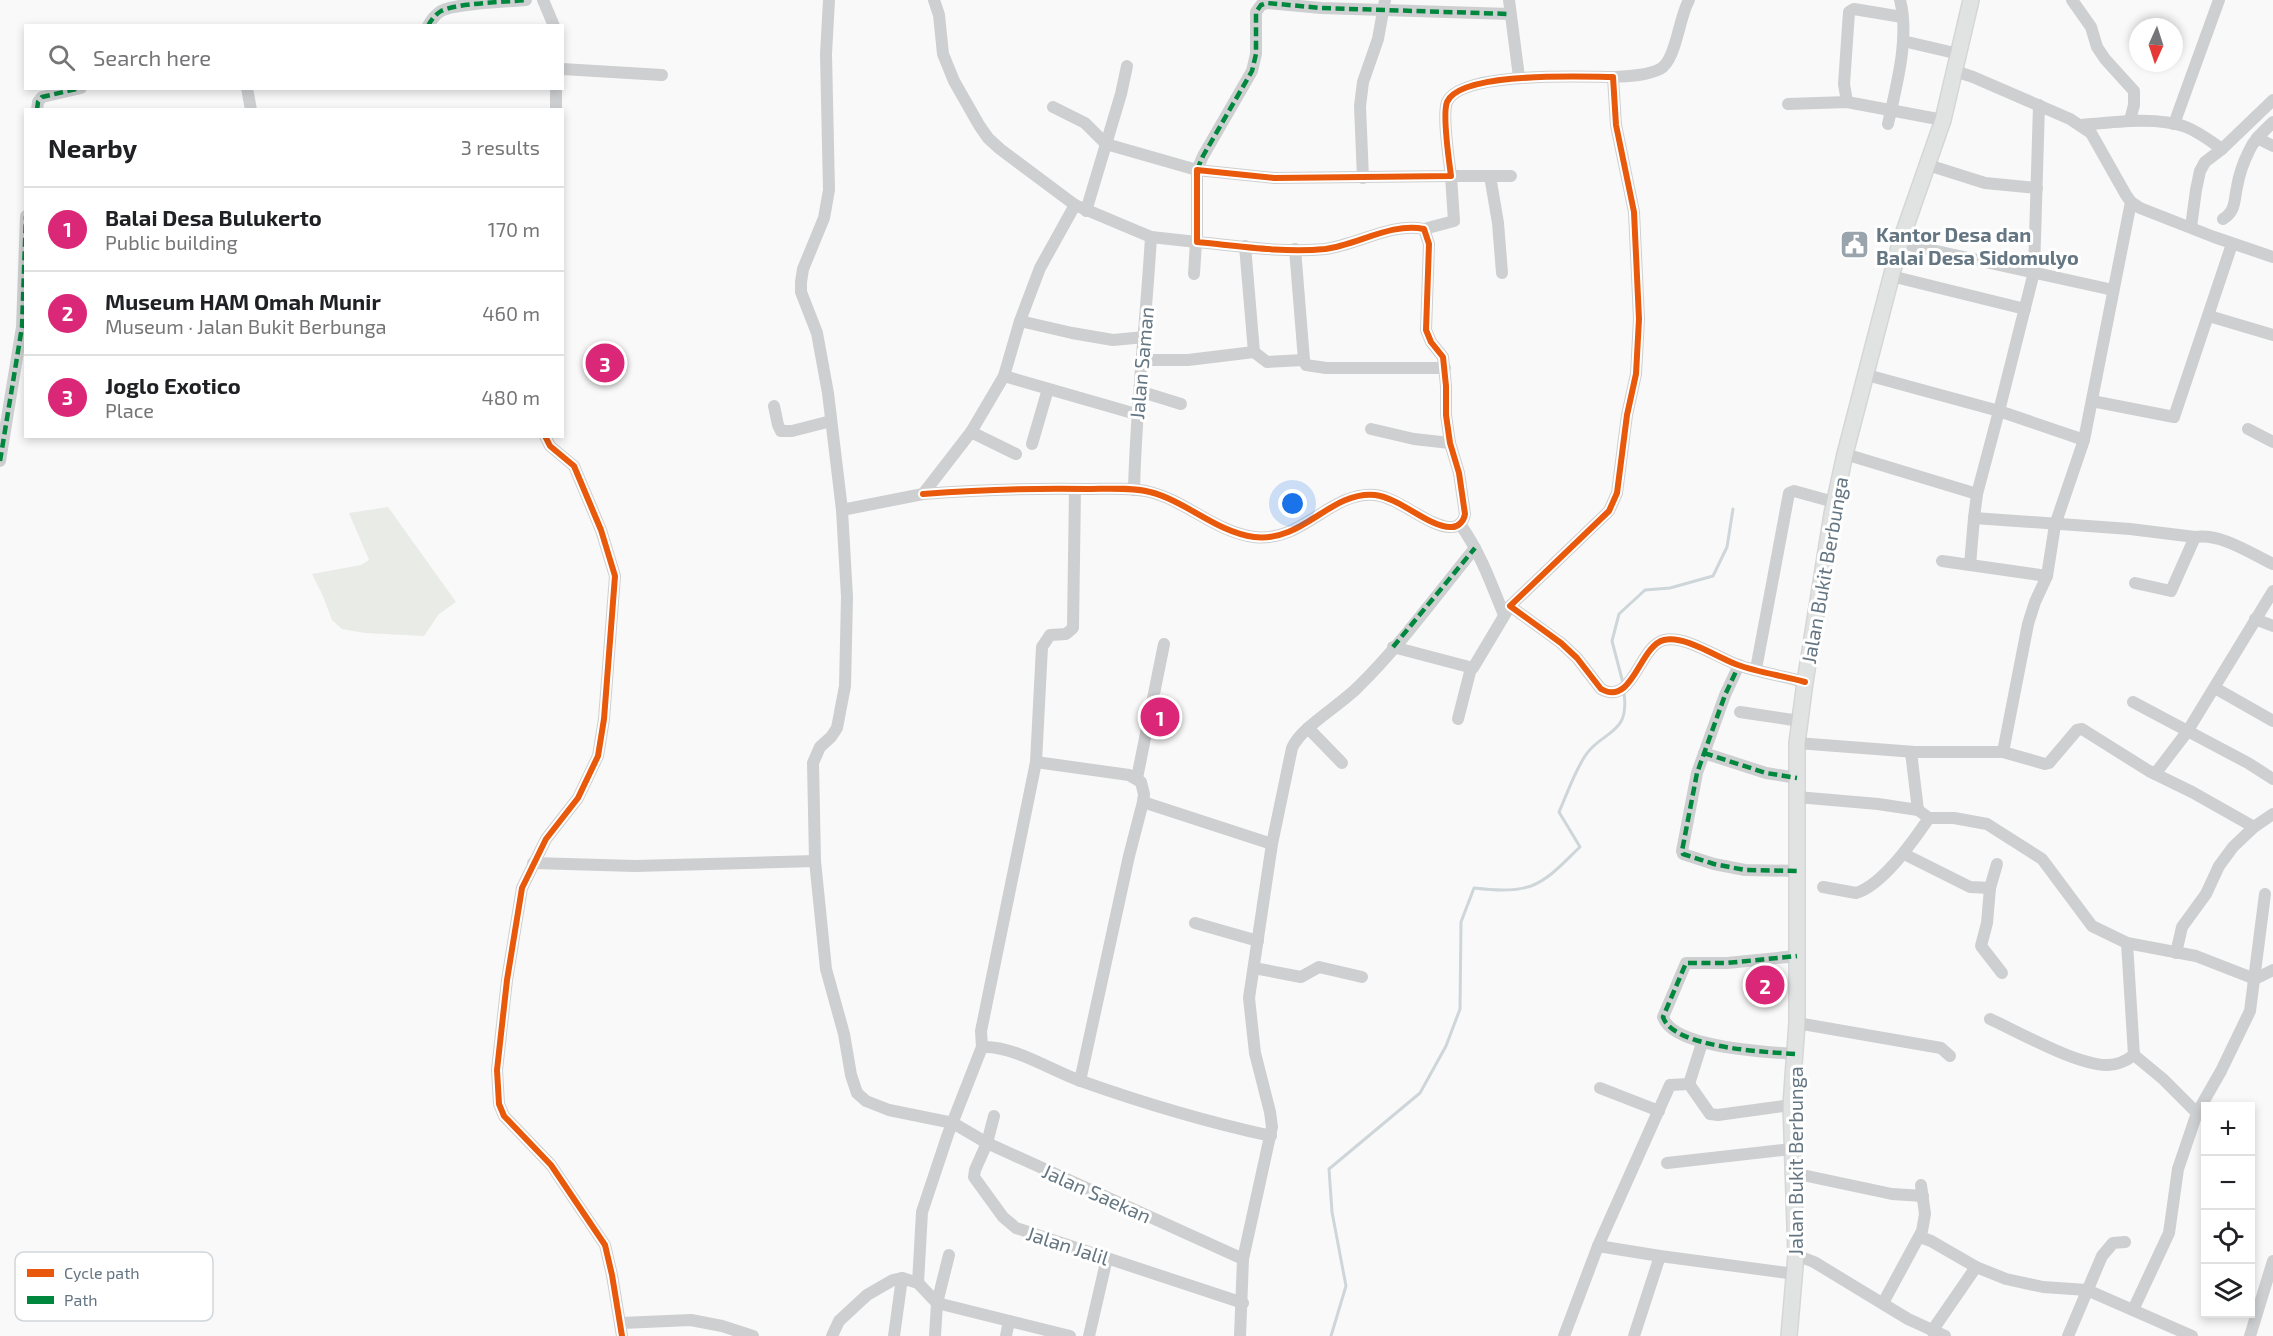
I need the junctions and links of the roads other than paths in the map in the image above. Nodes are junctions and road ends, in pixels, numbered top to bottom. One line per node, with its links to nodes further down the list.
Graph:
1 (526, 0): 14 (street)
2 (543, 0): 15 (street)
3 (829, 0): 89 (street, Jalan Saekan)
4 (934, 0): 54 (street)
5 (1509, 0): 12 (street)
6 (1689, 0): 23 (street)
7 (1900, 0): 13 (street)
8 (1971, 0): 17 (main road, Jalan Bukit Berbunga)
9 (2072, 0): 37 (street)
10 (2219, 0): 40 (street)
11 (1384, 4): 12 (street); 47 (street); 51 (street)
12 (1510, 14): 22 (street)
13 (1902, 17): 16 (street); 28 (street)
14 (429, 24)
15 (553, 24)
16 (1903, 41): 17 (street); 35 (street)
17 (1959, 54): 20 (main road, Jalan Bukit Berbunga)
18 (1127, 66): 43 (street)
19 (564, 69): 21 (street)
20 (1955, 71): 30 (street); 36 (main road, Jalan Bukit Berbunga)
21 (662, 75)
22 (1519, 77): 23 (street); 48 (street)
23 (1613, 77): 118 (street)
24 (73, 90): 32 (street)
25 (247, 90): 33 (street)
26 (556, 90): 34 (street)
27 (2273, 100): 45 (street)
28 (1848, 102): 29 (street); 35 (street)
29 (1788, 104)
30 (2039, 105): 41 (street); 52 (street)
31 (1053, 107): 43 (street)
32 (37, 108)
33 (251, 108)
34 (556, 108)
35 (1891, 110): 36 (street); 39 (street)
36 (1943, 120): 46 (main road, Jalan Bukit Berbunga)
37 (2130, 120): 40 (street); 41 (street)
38 (2273, 122): 42 (street)
39 (1888, 124)
40 (2174, 124): 45 (street)
41 (2082, 126): 53 (street)
42 (2258, 138): 44 (street); 58 (street)
43 (1106, 144): 47 (street); 54 (street)
44 (2273, 146)
45 (2222, 149): 55 (street)
46 (1928, 165): 52 (street); 60 (main road, Jalan Bukit Berbunga)
47 (1197, 170): 51 (street); 59 (street)
48 (1451, 176): 49 (street); 51 (street); 56 (street)
49 (1490, 176): 50 (street); 67 (street)
50 (1511, 176)
51 (1363, 178)
52 (2037, 188): 66 (street)
53 (2131, 202): 55 (street); 70 (street)
54 (1080, 208): 57 (street); 73 (street)
55 (2191, 227): 58 (street)
56 (1424, 229): 63 (street); 79 (street)
57 (1151, 237): 59 (street); 75 (street, Jalan Saman)
58 (2214, 237): 61 (street)
59 (1196, 242): 62 (street); 68 (street)
60 (1900, 243): 66 (street); 69 (main road, Jalan Bukit Berbunga)
61 (2232, 244): 64 (street); 72 (street)
62 (1245, 246): 63 (street); 76 (street)
63 (1294, 249): 78 (street)
64 (2273, 257)
65 (24, 272): 100 (street)
66 (2034, 272): 70 (street); 71 (street)
67 (1502, 273)
68 (1194, 274)
69 (1891, 276): 71 (street); 80 (main road, Jalan Bukit Berbunga)
70 (2113, 290): 84 (street)
71 (2025, 309): 87 (street)
72 (2209, 316): 74 (street); 84 (street)
73 (1020, 321): 75 (street); 81 (street)
74 (2273, 335)
75 (1144, 337): 77 (street, Jalan Saman)
76 (1254, 352): 77 (street); 78 (street)
77 (1141, 360): 83 (street, Jalan Saman)
78 (1304, 360): 79 (street)
79 (1445, 368): 96 (street)
80 (1867, 375): 87 (street); 99 (main road, Jalan Bukit Berbunga)
81 (1004, 376): 82 (street); 92 (street)
82 (1048, 389): 88 (street); 97 (street)
83 (1139, 391): 85 (street); 88 (street, Jalan Saman)
84 (2092, 401): 94 (street)
85 (1181, 404)
86 (774, 406): 89 (street)
87 (1999, 411): 94 (street); 104 (street)
88 (1136, 414): 102 (street, Jalan Saman)
89 (831, 421): 106 (street, Jalan Saekan)
90 (1371, 429): 96 (street)
91 (2248, 429): 95 (street)
92 (971, 432): 98 (street); 103 (street)
93 (546, 438): 154 (street)
94 (2084, 440): 109 (street)
95 (2273, 442)
96 (1450, 443): 108 (street)
97 (1032, 444)
98 (1016, 454)
99 (1845, 454): 104 (street); 105 (main road, Jalan Bukit Berbunga)
100 (0, 461)
101 (1075, 489): 102 (street); 103 (street); 139 (street)
102 (1134, 490): 108 (street)
103 (923, 494): 106 (street)
104 (1977, 494): 107 (street)
105 (1834, 502): 125 (street); 126 (main road, Jalan Bukit Berbunga)
106 (842, 510): 153 (street, Jalan Saekan)
107 (1974, 518): 109 (street); 114 (street)
108 (1460, 524): 111 (street)
109 (2055, 525): 110 (street); 115 (street)
110 (2195, 537): 113 (street); 116 (street)
111 (1475, 548): 118 (street); 122 (street)
112 (1942, 561): 114 (street)
113 (2273, 564)
114 (1970, 565): 115 (street)
115 (2048, 576): 137 (street)
116 (2135, 583)
117 (2273, 591): 119 (street)
118 (1507, 610): 123 (street); 124 (street)
119 (2255, 619): 120 (street); 127 (street)
120 (2273, 626)
121 (1164, 644): 142 (street)
122 (1393, 647): 124 (street); 133 (street)
123 (1738, 665): 125 (street); 138 (street)
124 (1471, 668): 130 (street)
125 (1756, 669): 126 (street)
126 (1805, 682): 131 (main road, Jalan Bukit Berbunga)
127 (2215, 688): 132 (street); 134 (street)
128 (2133, 702): 134 (street)
129 (1740, 712): 131 (street)
130 (1458, 719)
131 (1800, 721): 135 (main road, Jalan Bukit Berbunga)
132 (2273, 721)
133 (1308, 728): 140 (street); 151 (street)
134 (2187, 732): 141 (street); 144 (street)
135 (1797, 742): 136 (street); 143 (main road, Jalan Bukit Berbunga)
136 (1911, 752): 137 (street); 147 (street)
137 (2003, 752): 141 (street)
138 (1704, 753): 143 (street); 156 (street)
139 (1036, 762): 142 (street); 173 (street)
140 (1342, 763)
141 (2155, 774): 150 (street)
142 (1137, 778): 146 (street)
143 (1797, 778): 145 (main road, Jalan Bukit Berbunga)
144 (2273, 779)
145 (1797, 797): 147 (street); 156 (main road, Jalan Bukit Berbunga)
146 (1143, 802): 151 (street); 177 (street)
147 (1918, 810): 149 (street)
148 (2273, 814): 150 (street)
149 (1929, 818): 152 (street); 162 (street)
150 (2254, 827): 163 (street)
151 (1272, 844): 161 (street)
152 (1904, 854): 157 (street); 158 (street)
153 (815, 861): 154 (street); 184 (street, Jalan Saekan)
154 (533, 862): 209 (street)
155 (1997, 864): 158 (street)
156 (1798, 871): 164 (main road, Jalan Bukit Berbunga)
157 (1823, 887)
158 (1990, 888): 167 (street)
159 (2265, 894): 169 (street)
160 (1195, 923): 161 (street)
161 (1258, 941): 165 (street)
162 (2127, 943): 163 (street); 175 (street)
163 (2176, 953): 169 (street)
164 (1797, 956): 171 (main road, Jalan Bukit Berbunga); 172 (street)
165 (1254, 968): 168 (street); 185 (street)
166 (2273, 970): 169 (street)
167 (2002, 973)
168 (1362, 977)
169 (2254, 979): 182 (street)
170 (1990, 1019): 175 (street)
171 (1797, 1023): 174 (main road, Jalan Bukit Berbunga); 176 (street)
172 (1702, 1043): 174 (street); 178 (street)
173 (982, 1047): 177 (street); 184 (street)
174 (1795, 1054): 180 (main road, Jalan Bukit Berbunga)
175 (2134, 1055): 182 (street)
176 (1950, 1056)
177 (1080, 1081): 185 (street)
178 (1689, 1084): 180 (street); 181 (street)
179 (1600, 1088): 181 (street)
180 (1791, 1105): 187 (main road, Jalan Bukit Berbunga)
181 (1659, 1111): 192 (street)
182 (2197, 1113): 207 (street)
183 (994, 1116): 186 (street, Jalan Jalil)
184 (954, 1123): 186 (street, Jalan Saekan); 202 (street)
185 (1271, 1136): 197 (street)
186 (987, 1143): 196 (street, Jalan Jalil); 197 (street, Jalan Saekan)
187 (1791, 1149): 188 (street); 189 (main road, Jalan Bukit Berbunga)
188 (1667, 1163)
189 (1793, 1173): 190 (street); 194 (main road, Jalan Bukit Berbunga)
190 (1920, 1237): 199 (street); 206 (street)
191 (2125, 1242): 203 (street)
192 (1598, 1246): 195 (street); 219 (street)
193 (949, 1255): 204 (street)
194 (1796, 1255): 200 (main road, Jalan Bukit Berbunga); 206 (street)
195 (1660, 1256): 200 (street); 220 (street)
196 (1107, 1258): 205 (street, Jalan Jalil); 217 (street)
197 (1243, 1258): 205 (street)
198 (2273, 1261): 225 (street)
199 (1976, 1268): 203 (street); 210 (street)
200 (1795, 1274): 221 (main road, Jalan Bukit Berbunga)
201 (902, 1278): 202 (street); 212 (street); 213 (street)
202 (918, 1283): 204 (street)
203 (2087, 1290): 207 (street); 223 (street)
204 (937, 1303): 208 (street); 214 (street)
205 (1243, 1303): 218 (street)
206 (1883, 1303): 210 (street)
207 (2133, 1310): 224 (street)
208 (1010, 1321): 215 (street); 216 (street)
209 (621, 1330): 211 (street)
210 (1932, 1331): 222 (street)
211 (753, 1336)
212 (832, 1336)
213 (894, 1336)
214 (935, 1336)
215 (1006, 1336)
216 (1070, 1336)
217 (1089, 1336)
218 (1240, 1336)
219 (1564, 1336)
220 (1634, 1336)
221 (1788, 1336)
222 (1945, 1336)
223 (2068, 1336)
224 (2192, 1336)
225 (2250, 1336)

